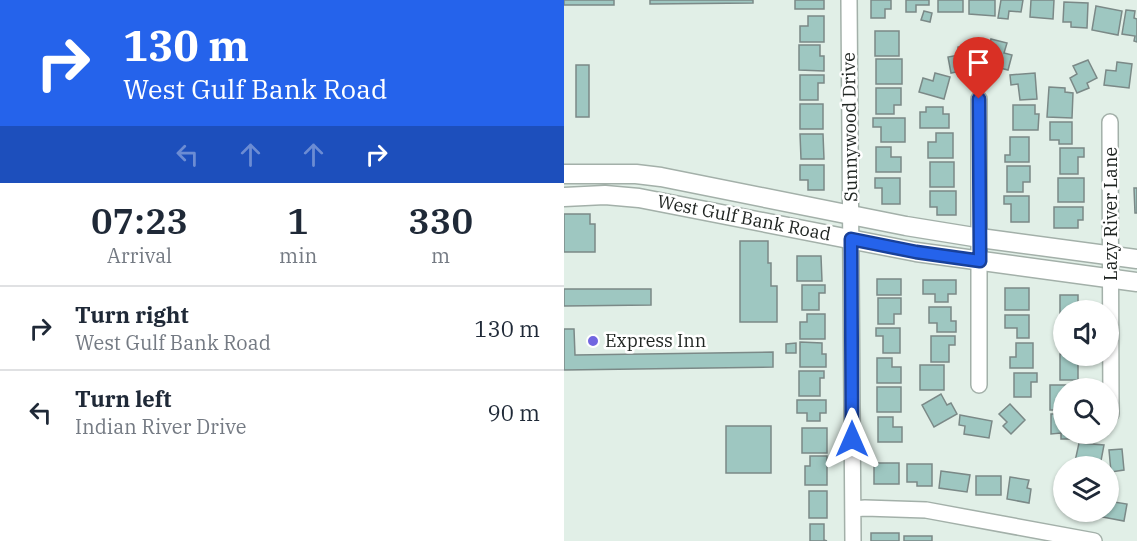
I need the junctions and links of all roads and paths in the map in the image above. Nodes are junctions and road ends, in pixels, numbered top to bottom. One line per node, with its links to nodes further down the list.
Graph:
1 (849, 0): 10 (street, Sunnywood Drive)
2 (979, 99): 11 (street)
3 (1110, 123): 13 (street, Lazy River Lane)
4 (564, 163): 5 (main road)
5 (600, 173): 6 (main road, West Gulf Bank Road); 7 (main road, West Gulf Bank Road)
6 (564, 174)
7 (690, 182): 9 (main road); 10 (main road, West Gulf Bank Road)
8 (564, 197): 9 (main road, West Gulf Bank Road)
9 (687, 207): 12 (main road, West Gulf Bank Road)
10 (851, 214): 11 (main road, West Gulf Bank Road); 12 (street, Sunnywood Drive)
11 (980, 238): 13 (main road, West Gulf Bank Road); 15 (street)
12 (851, 239): 15 (main road, West Gulf Bank Road); 20 (street, Sunnywood Drive)
13 (1111, 255): 14 (main road, West Gulf Bank Road); 16 (street, Lazy River Lane)
14 (1137, 259)
15 (980, 261): 16 (main road, West Gulf Bank Road); 19 (street)
16 (1111, 278): 17 (main road, West Gulf Bank Road); 18 (street, Lazy River Lane)
17 (1137, 282)
18 (1112, 378)
19 (979, 385)
20 (853, 509): 21 (street, Sunnywood Drive); 22 (street)
21 (853, 541)
22 (1094, 541)

